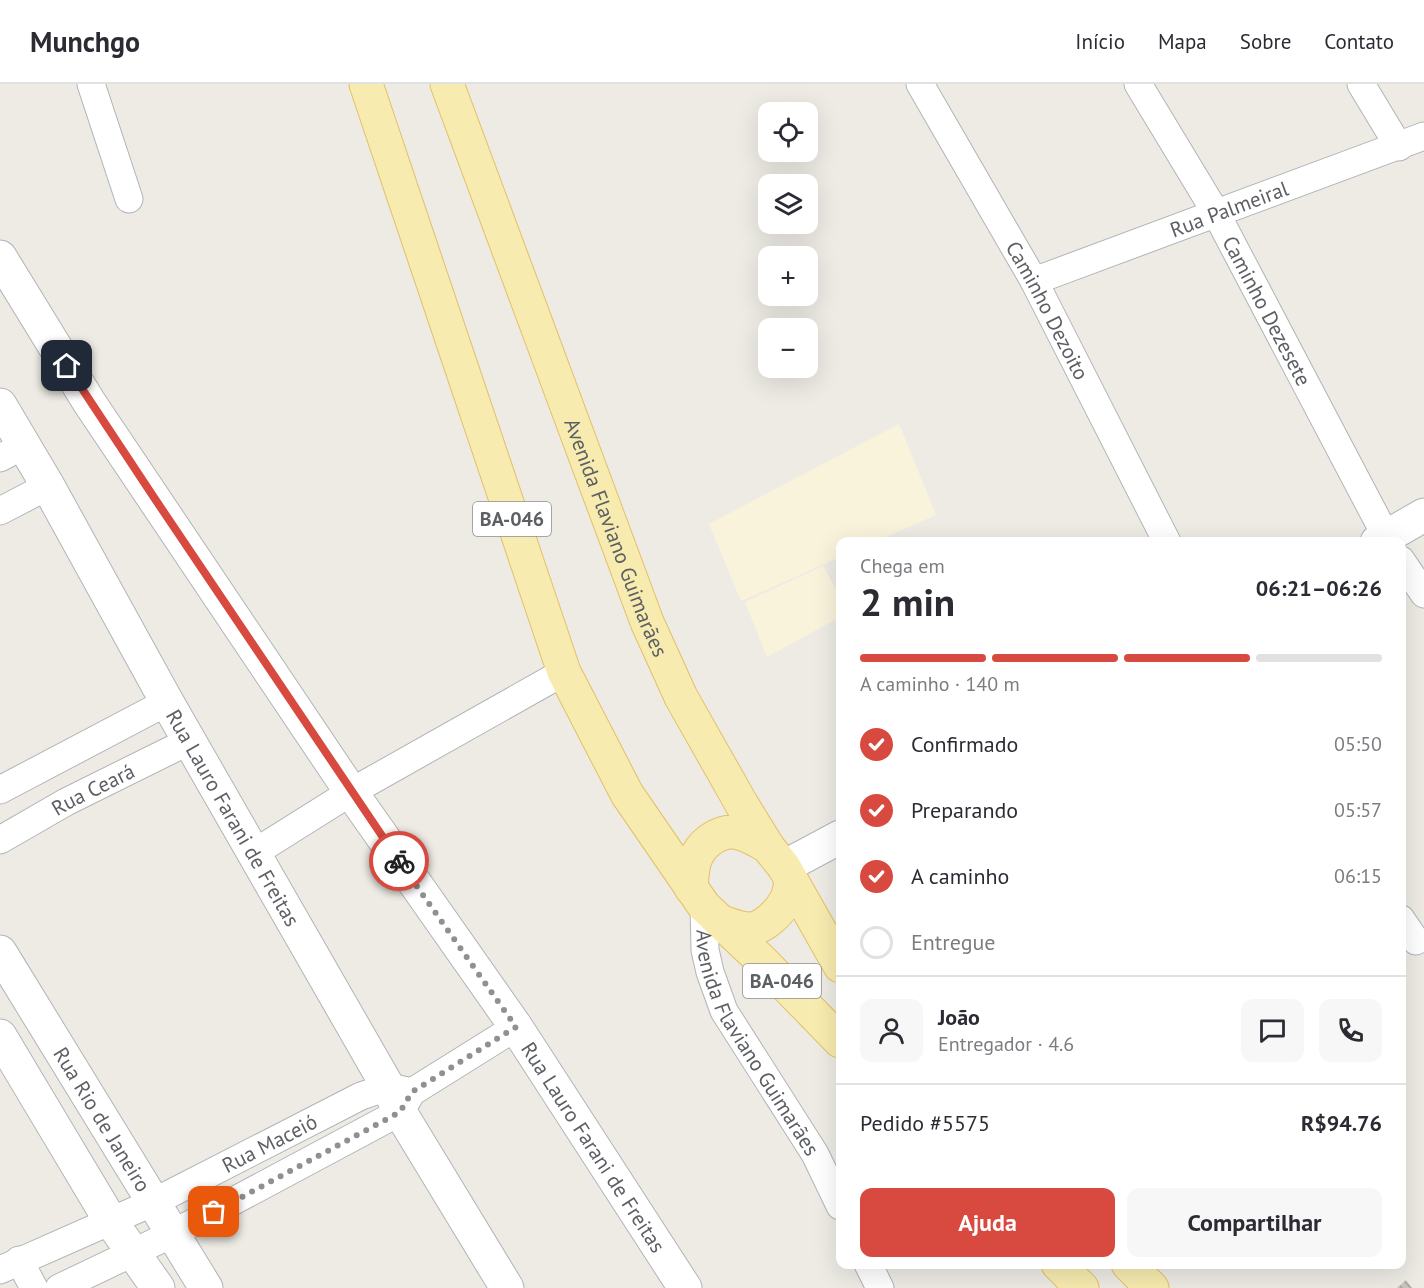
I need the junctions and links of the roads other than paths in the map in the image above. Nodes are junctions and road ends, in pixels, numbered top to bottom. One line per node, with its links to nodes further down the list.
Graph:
1 (91, 84): 9 (street)
2 (366, 84): 23 (main road, Avenida Flaviano Guimarães / BA-046)
3 (447, 84): 33 (main road, Avenida Flaviano Guimarães / BA-046)
4 (920, 84): 12 (street, Caminho Dezoito)
5 (1138, 84): 10 (street, Caminho Dezesete)
6 (1361, 84): 8 (street)
7 (1424, 136): 8 (street, Rua Palmeiral)
8 (1399, 147): 10 (street, Rua Palmeiral)
9 (129, 199)
10 (1216, 213): 12 (street, Rua Palmeiral); 19 (street, Caminho Dezesete)
11 (0, 257): 28 (street, Rua Lauro Farani de Freitas)
12 (1034, 281): 18 (street, Caminho Dezoito)
13 (0, 405): 14 (street, Rua Lauro Farani de Freitas)
14 (12, 452): 15 (street, Rua Lauro Farani de Freitas)
15 (48, 486): 16 (street); 24 (street, Rua Lauro Farani de Freitas)
16 (0, 511)
17 (1424, 515): 20 (street)
18 (1164, 537)
19 (1384, 537)
20 (1398, 537)
21 (1406, 570): 22 (street, Caminho Dezesete)
22 (1424, 594)
23 (564, 672): 28 (street); 34 (main road, Avenida Flaviano Guimarães / BA-046)
24 (167, 702): 25 (street, Rua Lauro Farani de Freitas); 26 (street, Rua Ceará)
25 (189, 741): 29 (street, Rua Ceará); 32 (street, Rua Lauro Farani de Freitas)
26 (44, 769): 27 (street, Rua Ceará); 29 (street)
27 (0, 790)
28 (351, 792): 32 (street); 39 (street, Rua Lauro Farani de Freitas)
29 (66, 802): 31 (street, Rua Ceará)
30 (836, 839): 33 (street)
31 (0, 840)
32 (254, 853): 42 (street, Rua Lauro Farani de Freitas)
33 (781, 865): 34 (main road); 34 (main road); 38 (main road, Avenida Flaviano Guimarães / BA-046)
34 (706, 906): 41 (main road, Avenida Flaviano Guimarães / BA-046); 43 (street, Avenida Flaviano Guimarães)
35 (1406, 926): 36 (street)
36 (1416, 941)
37 (0, 952): 44 (street, Rua Rio de Janeiro)
38 (836, 959)
39 (516, 1027): 42 (street, Rua Maceió); 57 (street, Rua Lauro Farani de Freitas)
40 (0, 1036): 45 (street, Rua Rio de Janeiro)
41 (836, 1037)
42 (400, 1097): 44 (street, Rua Maceió); 46 (street, Rua Maceió); 56 (street, Rua Lauro Farani de Freitas)
43 (836, 1198)
44 (154, 1202): 45 (street, Rua Maceió); 46 (street, Rua Rio de Janeiro)
45 (110, 1220): 47 (street, Rua Rio de Janeiro); 48 (street, Rua Maceió)
46 (172, 1234): 47 (street, Rua Maceió); 55 (street, Rua Rio de Janeiro)
47 (133, 1252): 53 (street, Rua Maceió); 54 (street, Rua Rio de Janeiro)
48 (9, 1265): 52 (street)
49 (870, 1269): 58 (street)
50 (1063, 1269): 59 (main road)
51 (1133, 1269): 60 (main road)
52 (34, 1288)
53 (59, 1288)
54 (158, 1288)
55 (206, 1288)
56 (507, 1288)
57 (685, 1288)
58 (880, 1288)
59 (1082, 1288)
60 (1152, 1288)

